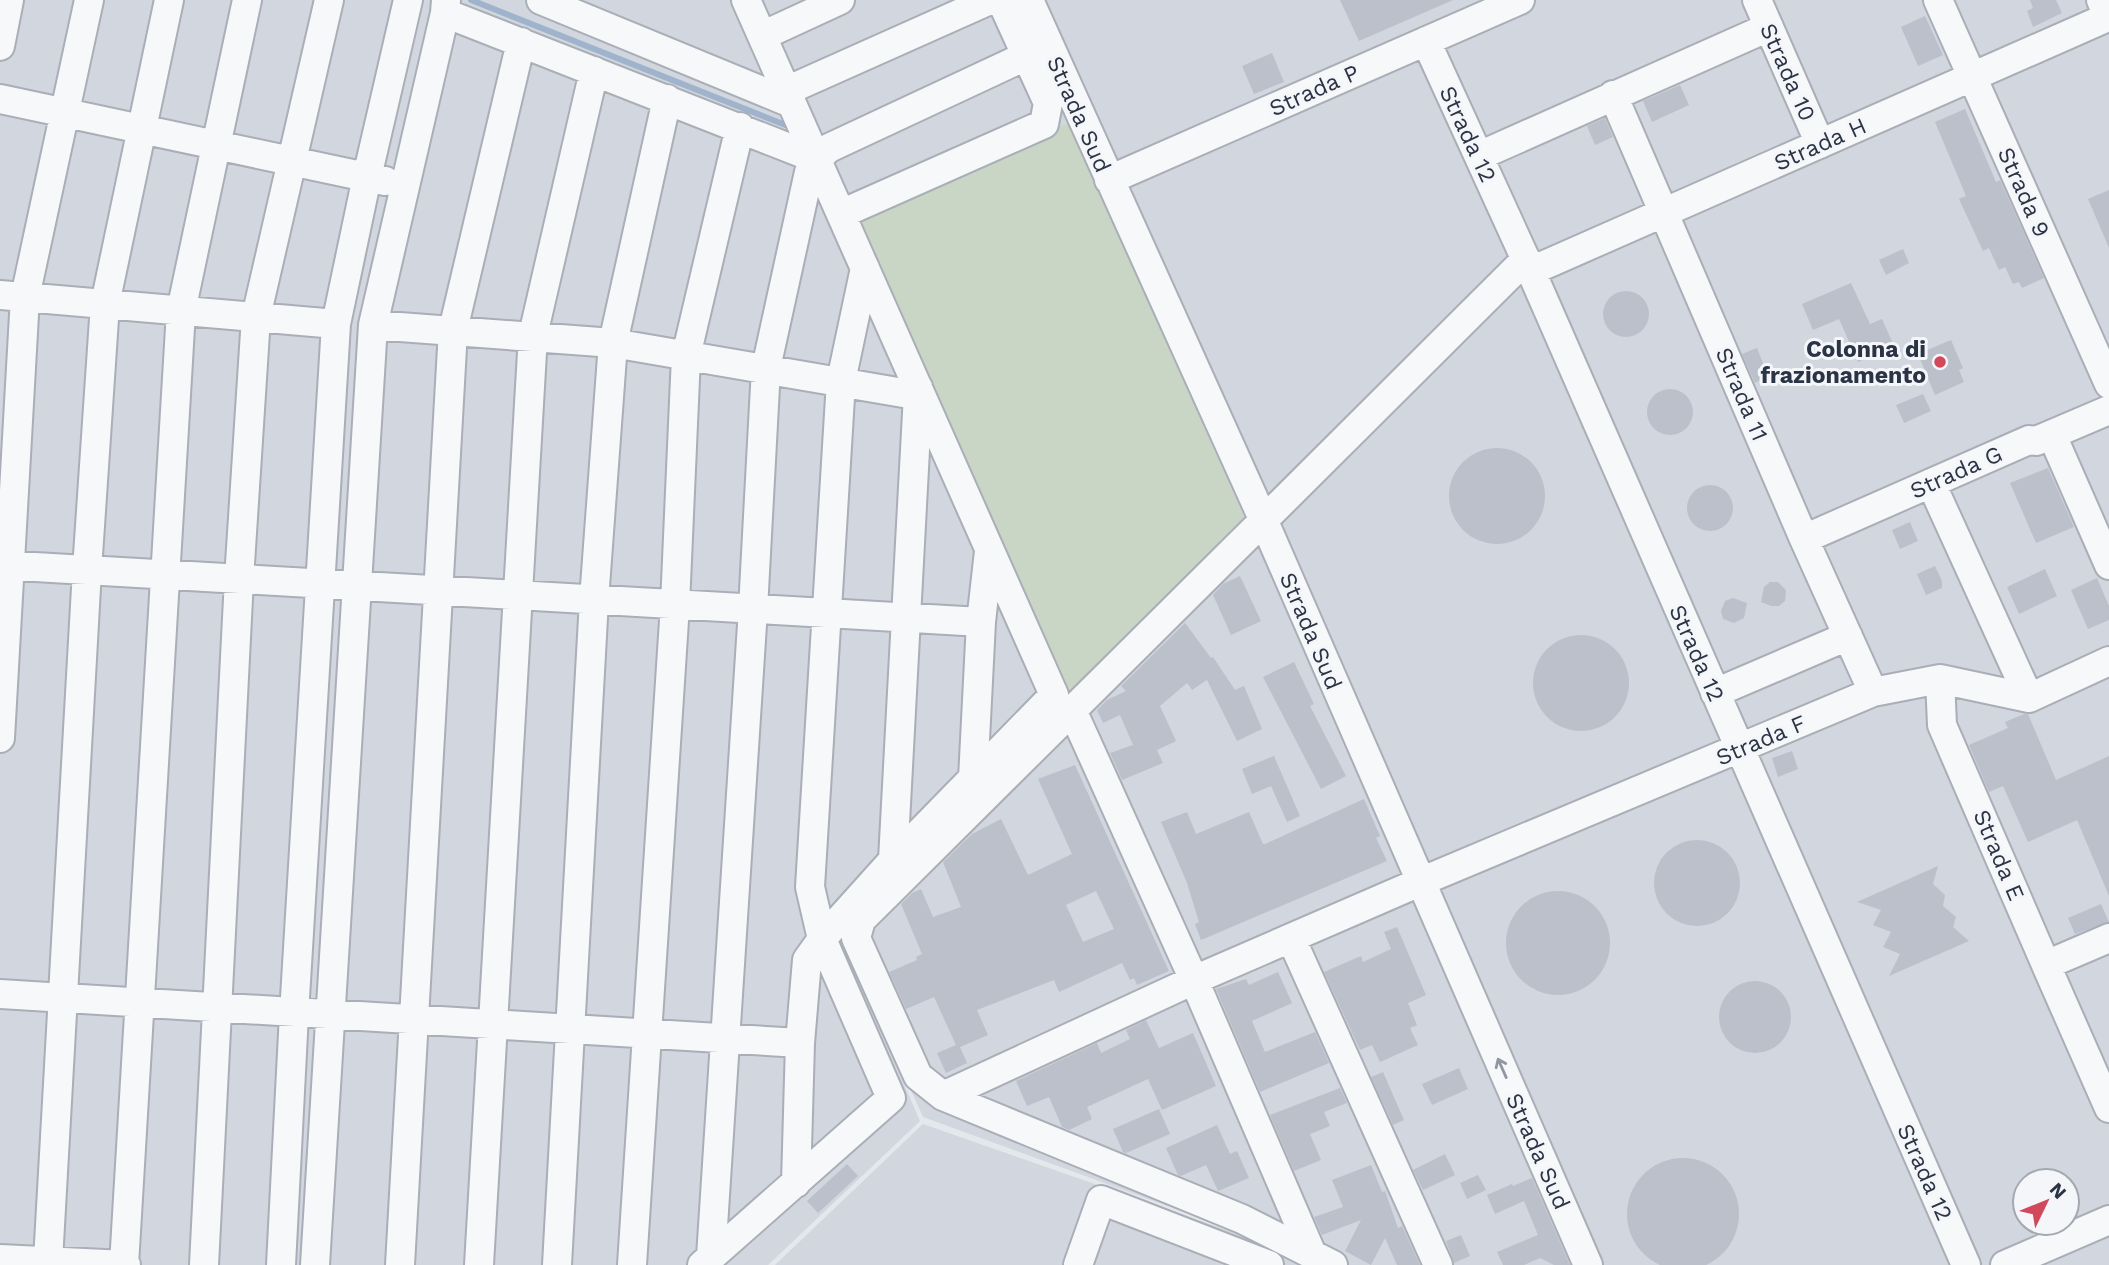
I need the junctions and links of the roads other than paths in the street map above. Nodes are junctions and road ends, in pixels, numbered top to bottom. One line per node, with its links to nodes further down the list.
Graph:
1 (9, 0): 22 (lane)
2 (89, 0): 30 (lane)
3 (169, 0): 32 (lane)
4 (247, 0): 34 (lane)
5 (329, 0): 37 (lane)
6 (408, 0): 39 (lane)
7 (541, 0): 27 (lane)
8 (746, 0): 19 (lane)
9 (840, 0): 19 (lane)
10 (990, 0): 27 (lane)
11 (1001, 0): 23 (lane)
12 (1029, 0): 38 (lane, Strada Sud)
13 (1518, 0): 20 (lane, Strada P)
14 (1757, 0): 18 (lane, Strada 10)
15 (1938, 0): 25 (lane, Strada 9)
16 (446, 5): 21 (lane); 39 (lane)
17 (2105, 9): 25 (lane, Strada H)
18 (1769, 27): 26 (lane); 33 (lane, Strada 10)
19 (762, 36): 27 (lane)
20 (1426, 41): 35 (lane, Strada 12); 38 (lane, Strada P)
21 (521, 42): 24 (lane); 50 (lane)
22 (0, 46)
23 (1028, 55): 36 (lane); 41 (lane)
24 (594, 71): 29 (lane); 51 (lane)
25 (1973, 77): 33 (lane, Strada H); 56 (lane, Strada 9)
26 (1614, 95): 35 (lane); 40 (lane, Strada 11)
27 (789, 97): 36 (lane)
28 (0, 99): 30 (lane)
29 (667, 99): 31 (lane); 52 (lane)
30 (64, 114): 32 (lane); 44 (lane)
31 (740, 127): 36 (lane); 53 (lane)
32 (141, 129): 34 (lane); 45 (lane)
33 (1820, 144): 40 (lane, Strada H)
34 (216, 146): 37 (lane); 46 (lane)
35 (1479, 156): 42 (lane, Strada 12)
36 (817, 159): 41 (lane); 54 (lane)
37 (294, 160): 39 (lane); 47 (lane)
38 (1109, 180): 61 (lane, Strada Sud)
39 (386, 181): 48 (lane); 49 (lane)
40 (1664, 212): 42 (lane, Strada H); 62 (lane, Strada 11)
41 (841, 214): 43 (lane)
42 (1528, 265): 61 (lane); 82 (lane, Strada 12)
43 (864, 268): 55 (lane); 57 (lane)
44 (13, 296): 45 (lane); 64 (lane)
45 (105, 304): 46 (lane); 66 (lane)
46 (181, 311): 47 (lane); 67 (lane)
47 (256, 317): 48 (lane); 68 (lane)
48 (336, 324): 69 (lane)
49 (373, 324): 50 (lane); 69 (lane)
50 (453, 330): 51 (lane); 70 (lane)
51 (533, 335): 52 (lane); 71 (lane)
52 (613, 343): 53 (lane); 72 (lane)
53 (686, 356): 54 (lane); 73 (lane)
54 (766, 368): 55 (lane); 74 (lane)
55 (841, 381): 57 (lane); 75 (lane)
56 (2109, 384)
57 (918, 387): 63 (lane); 76 (lane)
58 (2109, 410): 59 (lane, Strada G)
59 (2052, 435): 60 (lane, Strada G); 65 (lane)
60 (1931, 483): 62 (lane, Strada G); 83 (lane)
61 (1263, 519): 84 (lane); 89 (lane, Strada Sud)
62 (1804, 539): 78 (lane, Strada 11)
63 (990, 549): 77 (lane); 87 (lane)
64 (5, 565): 66 (lane); 85 (lane)
65 (2109, 565)
66 (87, 570): 67 (lane); 96 (lane)
67 (166, 575): 68 (lane); 97 (lane)
68 (239, 579): 69 (lane); 98 (lane)
69 (338, 585): 70 (lane); 99 (lane); 99 (lane)
70 (439, 591): 71 (lane); 100 (lane)
71 (519, 595): 72 (lane); 101 (lane)
72 (594, 600): 73 (lane); 102 (lane)
73 (676, 605): 74 (lane); 103 (lane)
74 (753, 609): 75 (lane); 104 (lane)
75 (827, 613): 76 (lane); 92 (lane)
76 (905, 618): 77 (lane); 88 (lane)
77 (981, 622): 87 (lane)
78 (1848, 636): 81 (lane, Strada 11); 82 (lane)
79 (2109, 661): 83 (lane)
80 (1940, 679): 81 (lane, Strada F); 83 (lane, Strada F); 93 (lane, Strada E)
81 (1873, 692): 86 (lane, Strada F)
82 (1715, 693): 86 (lane, Strada 12)
83 (2029, 698)
84 (1073, 712): 94 (lane); 106 (lane)
85 (0, 738)
86 (1740, 749): 89 (lane, Strada F); 126 (lane, Strada 12)
87 (973, 779): 88 (lane)
88 (893, 860): 92 (lane)
89 (1420, 882): 90 (lane, Strada F); 125 (lane, Strada Sud, one-way to 89)
90 (1291, 938): 94 (lane, Strada F); 124 (lane)
91 (2109, 938): 93 (lane)
92 (822, 939): 105 (lane); 108 (lane)
93 (2046, 965): 107 (lane, Strada E)
94 (1194, 980): 106 (lane, Strada F); 111 (lane)
95 (0, 994): 96 (lane)
96 (64, 998): 97 (lane); 112 (lane)
97 (140, 1003): 98 (lane); 114 (lane)
98 (217, 1009): 99 (lane); 115 (lane)
99 (313, 1015): 100 (lane); 116 (lane); 117 (lane)
100 (414, 1021): 101 (lane); 118 (lane)
101 (492, 1025): 102 (lane); 119 (lane)
102 (569, 1030): 103 (lane); 120 (lane)
103 (647, 1034): 104 (lane); 121 (lane)
104 (724, 1039): 105 (lane); 113 (lane)
105 (800, 1043): 108 (lane)
106 (943, 1096): 111 (lane)
107 (2109, 1108)
108 (796, 1183): 113 (lane)
109 (2109, 1220): 127 (lane)
110 (0, 1259): 112 (lane)
111 (1322, 1260)
112 (48, 1261): 114 (lane)
113 (707, 1261)
114 (125, 1265)
115 (204, 1265)
116 (281, 1265)
117 (316, 1265)
118 (400, 1265)
119 (479, 1265)
120 (557, 1265)
121 (632, 1265)
122 (1078, 1265): 123 (lane)
123 (1269, 1265)
124 (1438, 1265)
125 (1588, 1265)
126 (1966, 1265)
127 (2005, 1265)

